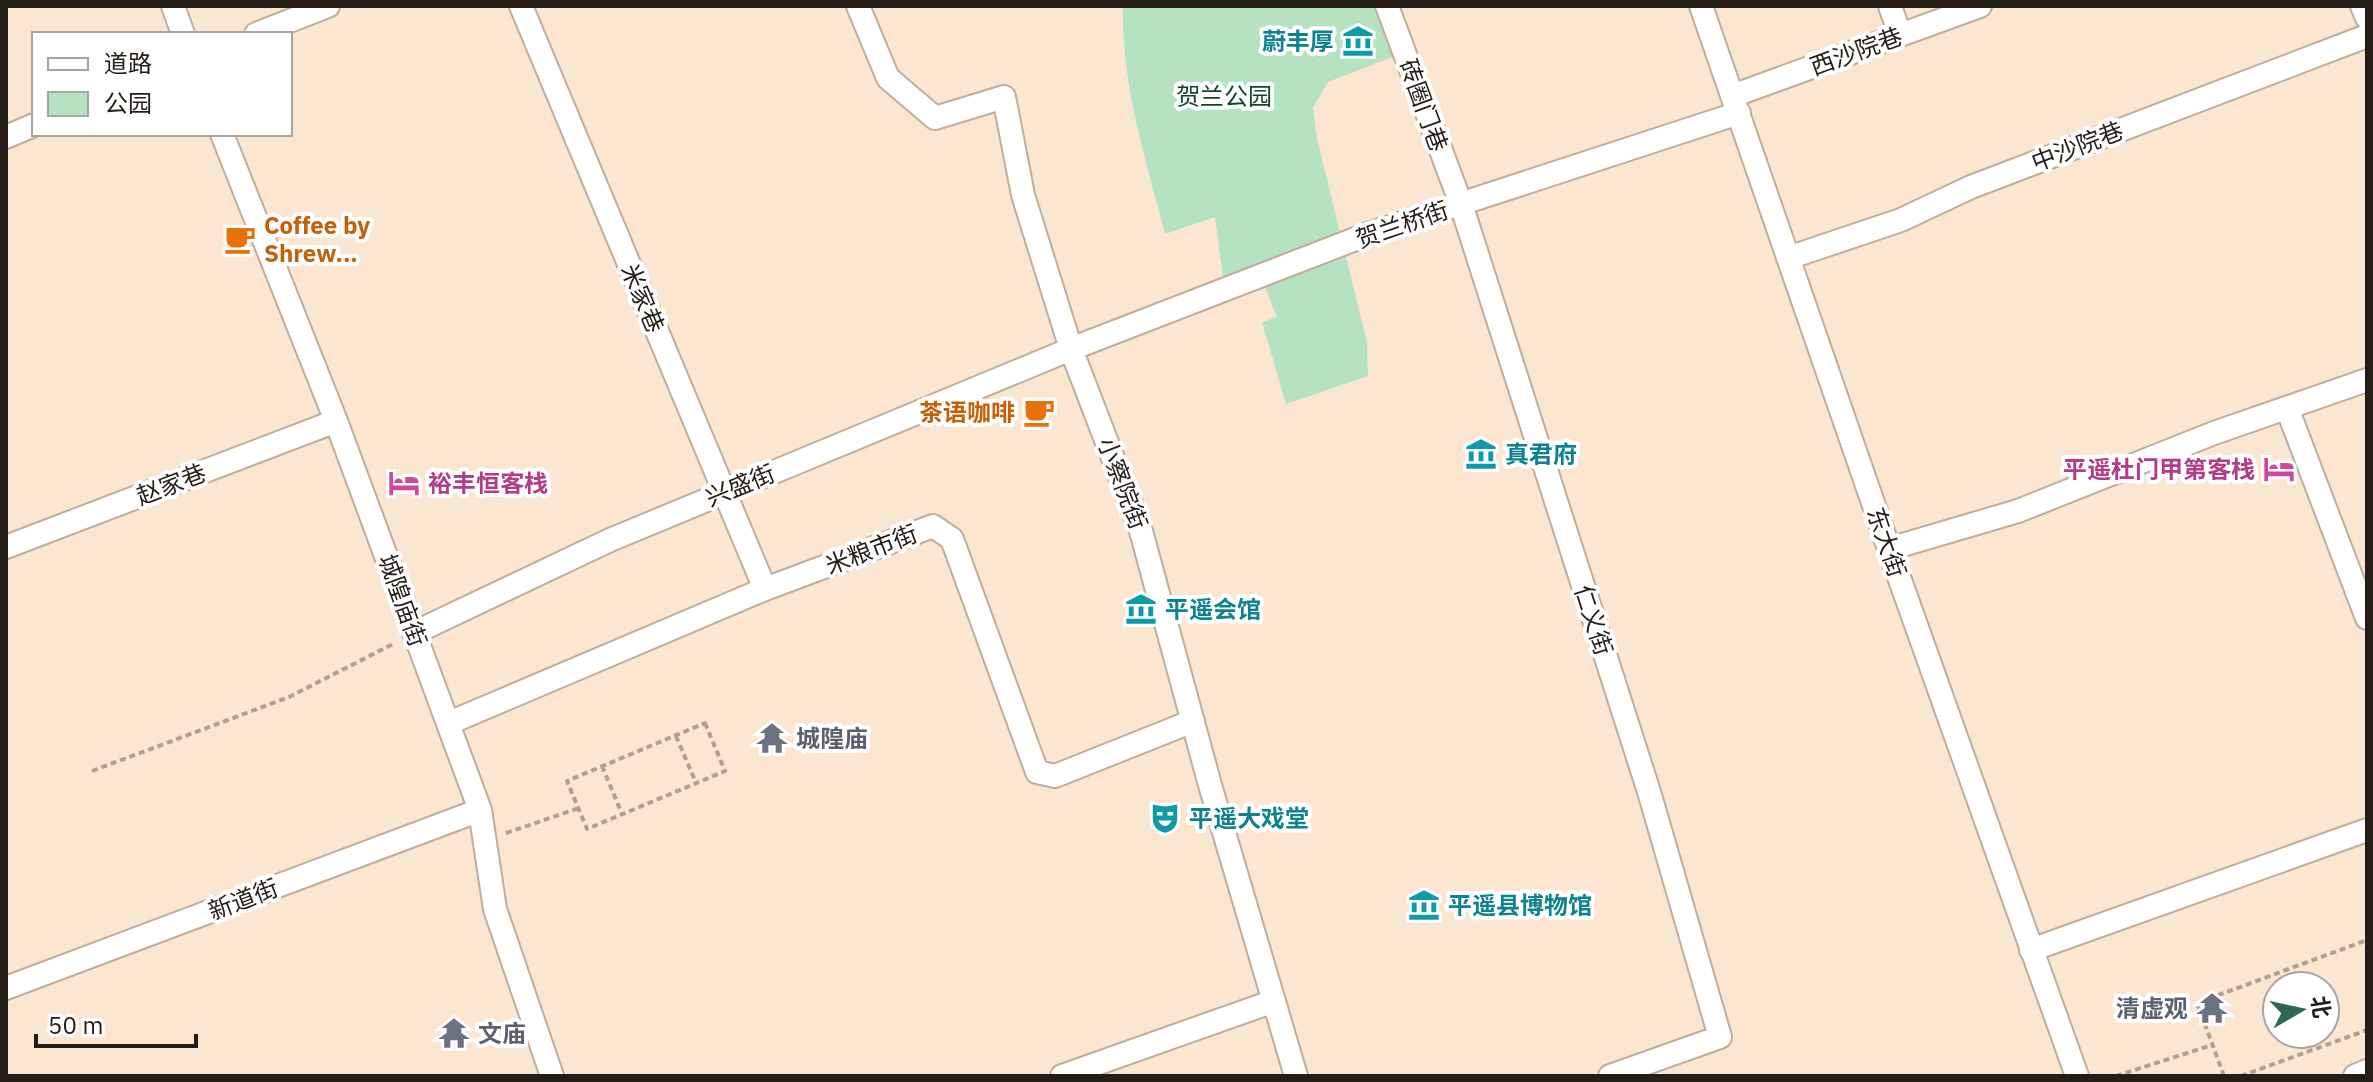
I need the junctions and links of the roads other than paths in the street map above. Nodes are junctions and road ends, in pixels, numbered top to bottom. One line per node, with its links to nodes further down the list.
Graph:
1 (173, 6): 11 (street)
2 (328, 6): 12 (street)
3 (521, 6): 25 (street, 米家巷)
4 (858, 6): 21 (street, 小察院街)
5 (1387, 6): 19 (street, 砖圈门巷)
6 (1701, 6): 15 (street, 东大街)
7 (1890, 6): 13 (street)
8 (1980, 6): 13 (street, 西沙院巷)
9 (2362, 6): 10 (street)
10 (2367, 18)
11 (182, 32)
12 (261, 32)
13 (1900, 35): 15 (street, 西沙院巷)
14 (2367, 36): 20 (street, 中沙院巷)
15 (1735, 105): 19 (street, 贺兰桥街); 20 (street, 东大街)
16 (32, 126): 18 (street)
17 (223, 136): 24 (street, 城隍庙街)
18 (6, 137)
19 (1461, 204): 21 (street, 贺兰桥街); 42 (street, 仁义街)
20 (1788, 258): 27 (street, 东大街)
21 (1071, 349): 25 (street, 兴盛街); 31 (street, 小察院街)
22 (2367, 380): 23 (street)
23 (2287, 408): 27 (street); 29 (street)
24 (336, 421): 26 (street, 赵家巷); 30 (street, 城隍庙街)
25 (724, 492): 28 (street, 米家巷); 30 (street, 兴盛街)
26 (6, 547)
27 (1889, 549): 35 (street, 东大街)
28 (765, 589): 31 (street, 米粮市街); 32 (street, 米粮市街)
29 (2367, 618)
30 (414, 633): 32 (street, 城隍庙街)
31 (1193, 721): 37 (street, 小察院街)
32 (449, 723): 33 (street, 城隍庙街)
33 (480, 810): 36 (street, 新道街); 39 (street, 城隍庙街)
34 (2367, 830): 35 (street)
35 (2031, 950): 43 (street, 东大街)
36 (6, 988)
37 (1274, 1001): 40 (street); 41 (street, 小察院街)
38 (2367, 1071): 44 (street)
39 (552, 1076)
40 (1062, 1076)
41 (1296, 1076)
42 (1610, 1076)
43 (2077, 1076)
44 (2355, 1076)

